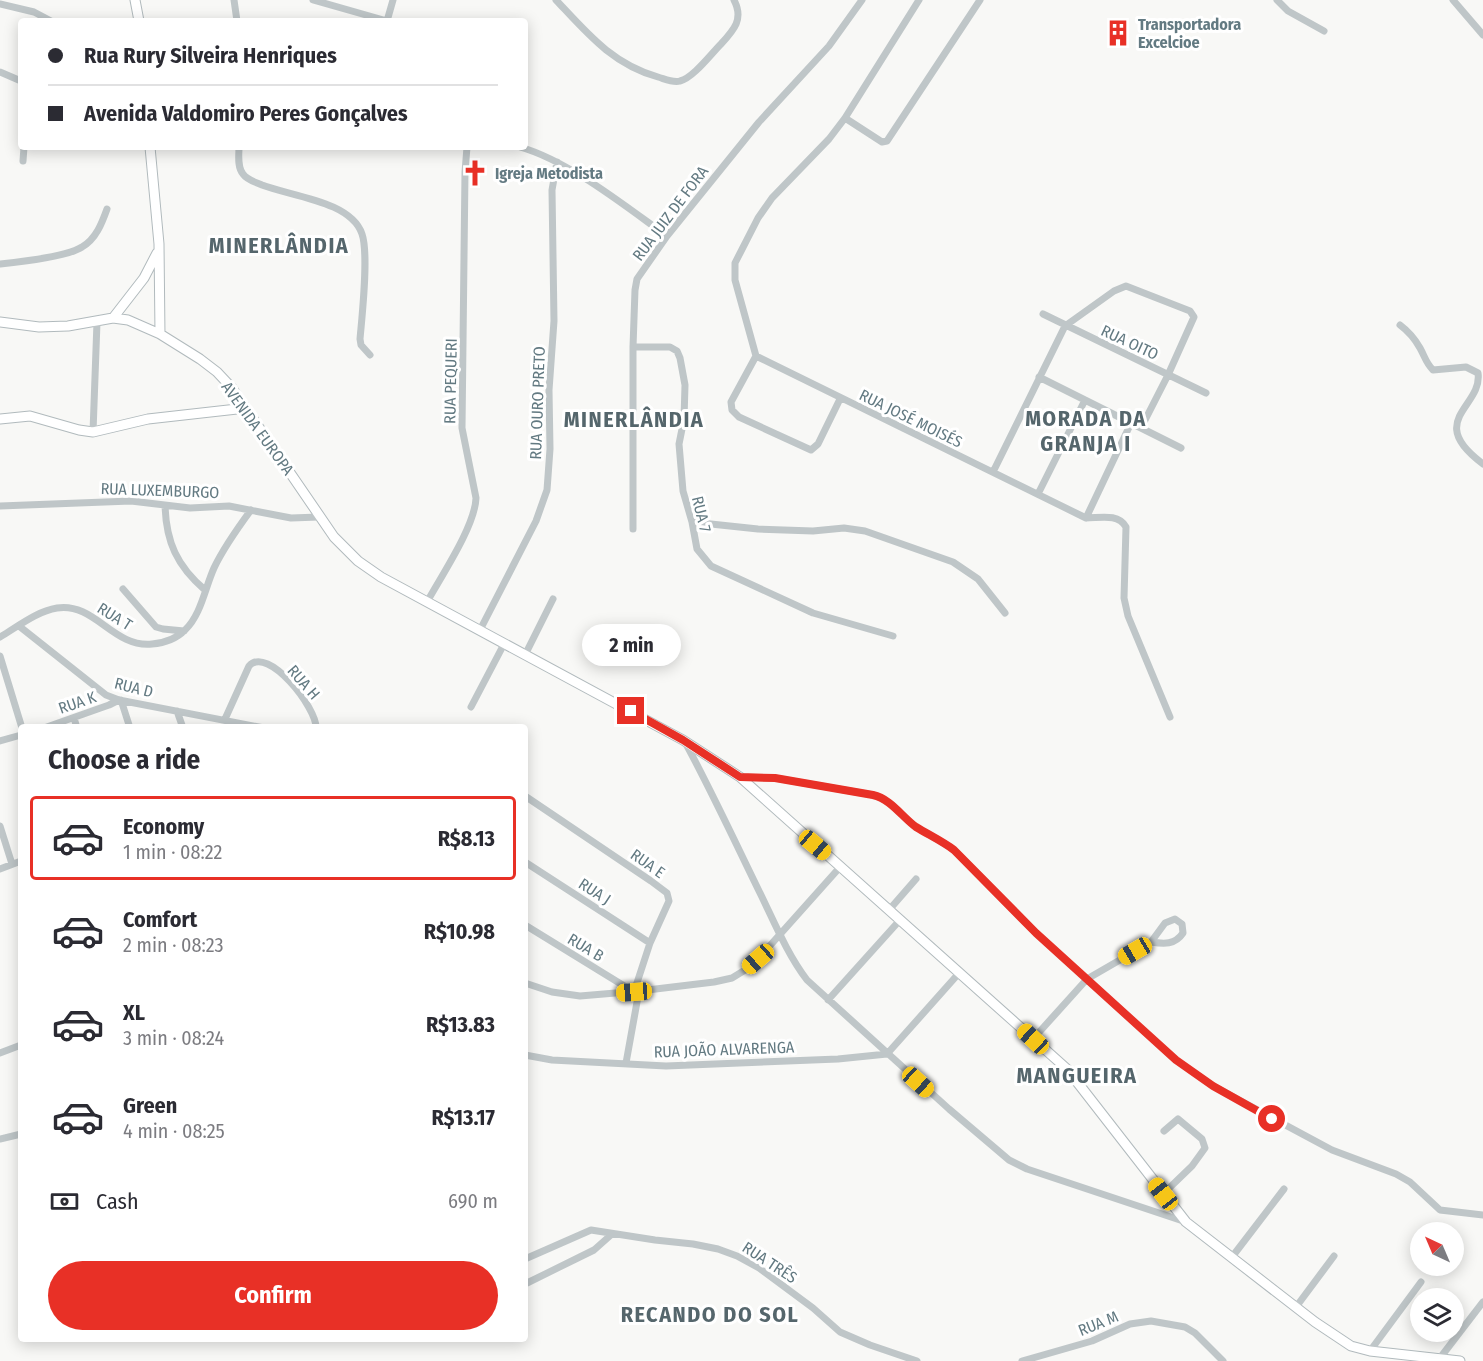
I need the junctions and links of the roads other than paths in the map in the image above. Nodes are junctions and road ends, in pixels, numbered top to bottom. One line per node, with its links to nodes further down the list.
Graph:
1 (135, 0): 14 (street)
2 (234, 0): 15 (street)
3 (313, 0): 16 (street)
4 (393, 0): 17 (street)
5 (556, 0): 6 (street)
6 (734, 0)
7 (862, 0): 31 (street, RUA JUIZ DE FORA)
8 (920, 0): 22 (street)
9 (980, 0): 22 (street)
10 (1277, 0): 18 (street)
11 (1453, 0): 19 (street)
12 (0, 4): 13 (street)
13 (45, 18)
14 (138, 18)
15 (237, 18)
16 (376, 18)
17 (388, 18)
18 (1324, 31)
19 (1483, 35)
20 (0, 72): 21 (street)
21 (18, 80)
22 (845, 118): 45 (street)
23 (528, 149): 29 (street)
24 (24, 150): 28 (street)
25 (150, 150): 32 (street)
26 (239, 150): 44 (street)
27 (467, 150): 70 (street, RUA PEQUERI)
28 (23, 161)
29 (557, 162): 31 (street); 73 (street, RUA OURO PRETO)
30 (107, 209): 33 (street)
31 (667, 236): 43 (street, RUA JUIZ DE FORA)
32 (159, 244): 34 (street); 35 (street)
33 (0, 264)
34 (144, 278): 35 (street); 37 (street)
35 (160, 282): 42 (street)
36 (1043, 314): 41 (street, RUA OITO)
37 (113, 318): 39 (street, AVENIDA EUROPA); 42 (street, AVENIDA EUROPA)
38 (0, 322): 39 (street, AVENIDA EUROPA)
39 (96, 322): 55 (street)
40 (1400, 325): 57 (street)
41 (1065, 326): 46 (street, RUA OITO); 46 (street); 47 (street)
42 (160, 334): 51 (street, AVENIDA EUROPA)
43 (633, 347): 65 (street, RUA 7); 66 (street, RUA JUIZ DE FORA)
44 (370, 355)
45 (756, 356): 49 (street, RUA JOSÉ MOISÉS); 49 (street)
46 (1168, 375): 48 (street, RUA OITO); 54 (street)
47 (1039, 377): 50 (street); 58 (street)
48 (1206, 393)
49 (840, 399): 58 (street, RUA JOSÉ MOISÉS)
50 (1085, 400): 53 (street); 59 (street)
51 (246, 408): 55 (street); 63 (street, AVENIDA EUROPA)
52 (0, 419): 55 (street)
53 (1131, 423): 54 (street); 64 (street)
54 (1141, 428): 56 (street)
55 (93, 432)
56 (1181, 448)
57 (1483, 464)
58 (993, 472): 59 (street, RUA JOSÉ MOISÉS)
59 (1038, 494): 64 (street, RUA JOSÉ MOISÉS)
60 (165, 505): 61 (street, RUA LUXEMBURGO); 62 (street, RUA LUXEMBURGO); 68 (street)
61 (0, 506)
62 (251, 510): 63 (street, RUA LUXEMBURGO); 68 (street)
63 (319, 517): 70 (street, AVENIDA EUROPA)
64 (1086, 518): 83 (street, RUA JOSÉ MOISÉS)
65 (692, 522): 71 (street); 75 (street, RUA 7)
66 (633, 529)
67 (123, 589): 74 (street, RUA T)
68 (205, 590): 74 (street)
69 (553, 599): 79 (street)
70 (427, 602): 73 (street, AVENIDA EUROPA)
71 (1005, 613)
72 (19, 626): 74 (street, RUA T); 76 (street, RUA T); 80 (street, RUA D)
73 (480, 630): 77 (street, AVENIDA EUROPA)
74 (184, 631)
75 (893, 636)
76 (0, 637)
77 (504, 644): 79 (street, AVENIDA EUROPA); 81 (street)
78 (0, 656): 86 (street)
79 (525, 656): 94 (street, AVENIDA EUROPA)
80 (120, 700): 82 (street, RUA D); 84 (street, RUA K); 89 (street)
81 (471, 707)
82 (177, 711): 85 (street, RUA D); 90 (street)
83 (1170, 717)
84 (74, 718): 87 (street, RUA K); 88 (street)
85 (225, 719): 91 (street, RUA D); 92 (street, RUA H)
86 (21, 724)
87 (56, 724)
88 (76, 724)
89 (129, 724)
90 (182, 724)
91 (234, 724)
92 (316, 724)
93 (18, 736): 95 (street)
94 (683, 740): 96 (street, AVENIDA EUROPA); 97 (street)
95 (0, 741)
96 (706, 754): 97 (street); 98 (street, AVENIDA EUROPA)
97 (697, 765): 110 (street)
98 (740, 777): 104 (street, AVENIDA EUROPA); 114 (street)
99 (528, 798): 112 (street, RUA E)
100 (0, 826): 102 (street)
101 (18, 862): 102 (street)
102 (12, 864): 105 (street)
103 (528, 864): 112 (street, RUA J)
104 (841, 866): 107 (street, AVENIDA EUROPA); 110 (street)
105 (0, 869)
106 (916, 879): 107 (street)
107 (889, 910): 108 (street, AVENIDA EUROPA)
108 (900, 920): 113 (street, AVENIDA EUROPA); 117 (street)
109 (528, 927): 116 (street, RUA B)
110 (781, 934): 116 (street); 117 (street)
111 (1152, 942): 111 (street); 114 (street)
112 (650, 943): 116 (street, RUA E)
113 (960, 972): 118 (street, AVENIDA EUROPA); 121 (street)
114 (1087, 979): 118 (street); 129 (street)
115 (528, 984): 116 (street)
116 (637, 992): 123 (street, RUA E)
117 (828, 1000): 121 (street)
118 (1033, 1039): 128 (street, AVENIDA EUROPA)
119 (18, 1046): 120 (street)
120 (0, 1053)
121 (887, 1054): 123 (street, RUA JOÃO ALVARENGA); 130 (street)
122 (528, 1056): 123 (street, RUA JOÃO ALVARENGA)
123 (626, 1063)
124 (1164, 1131): 128 (street)
125 (18, 1135): 126 (street)
126 (0, 1139)
127 (1284, 1189): 133 (street)
128 (1163, 1194): 130 (street, AVENIDA EUROPA)
129 (1483, 1215)
130 (1186, 1222): 133 (street, AVENIDA EUROPA)
131 (612, 1234): 134 (street, RUA TRÊS); 136 (street); 141 (street, RUA TRÊS)
132 (1334, 1256): 138 (street)
133 (1232, 1257): 138 (street, AVENIDA EUROPA)
134 (528, 1258)
135 (1421, 1282): 139 (street)
136 (528, 1283)
137 (1483, 1302): 140 (street)
138 (1296, 1307): 139 (street, AVENIDA EUROPA)
139 (1370, 1351): 140 (street, AVENIDA EUROPA)
140 (1440, 1358): 144 (street, AVENIDA EUROPA)
141 (917, 1361)
142 (1022, 1361): 143 (street, RUA M)
143 (1223, 1361)
144 (1460, 1361)

